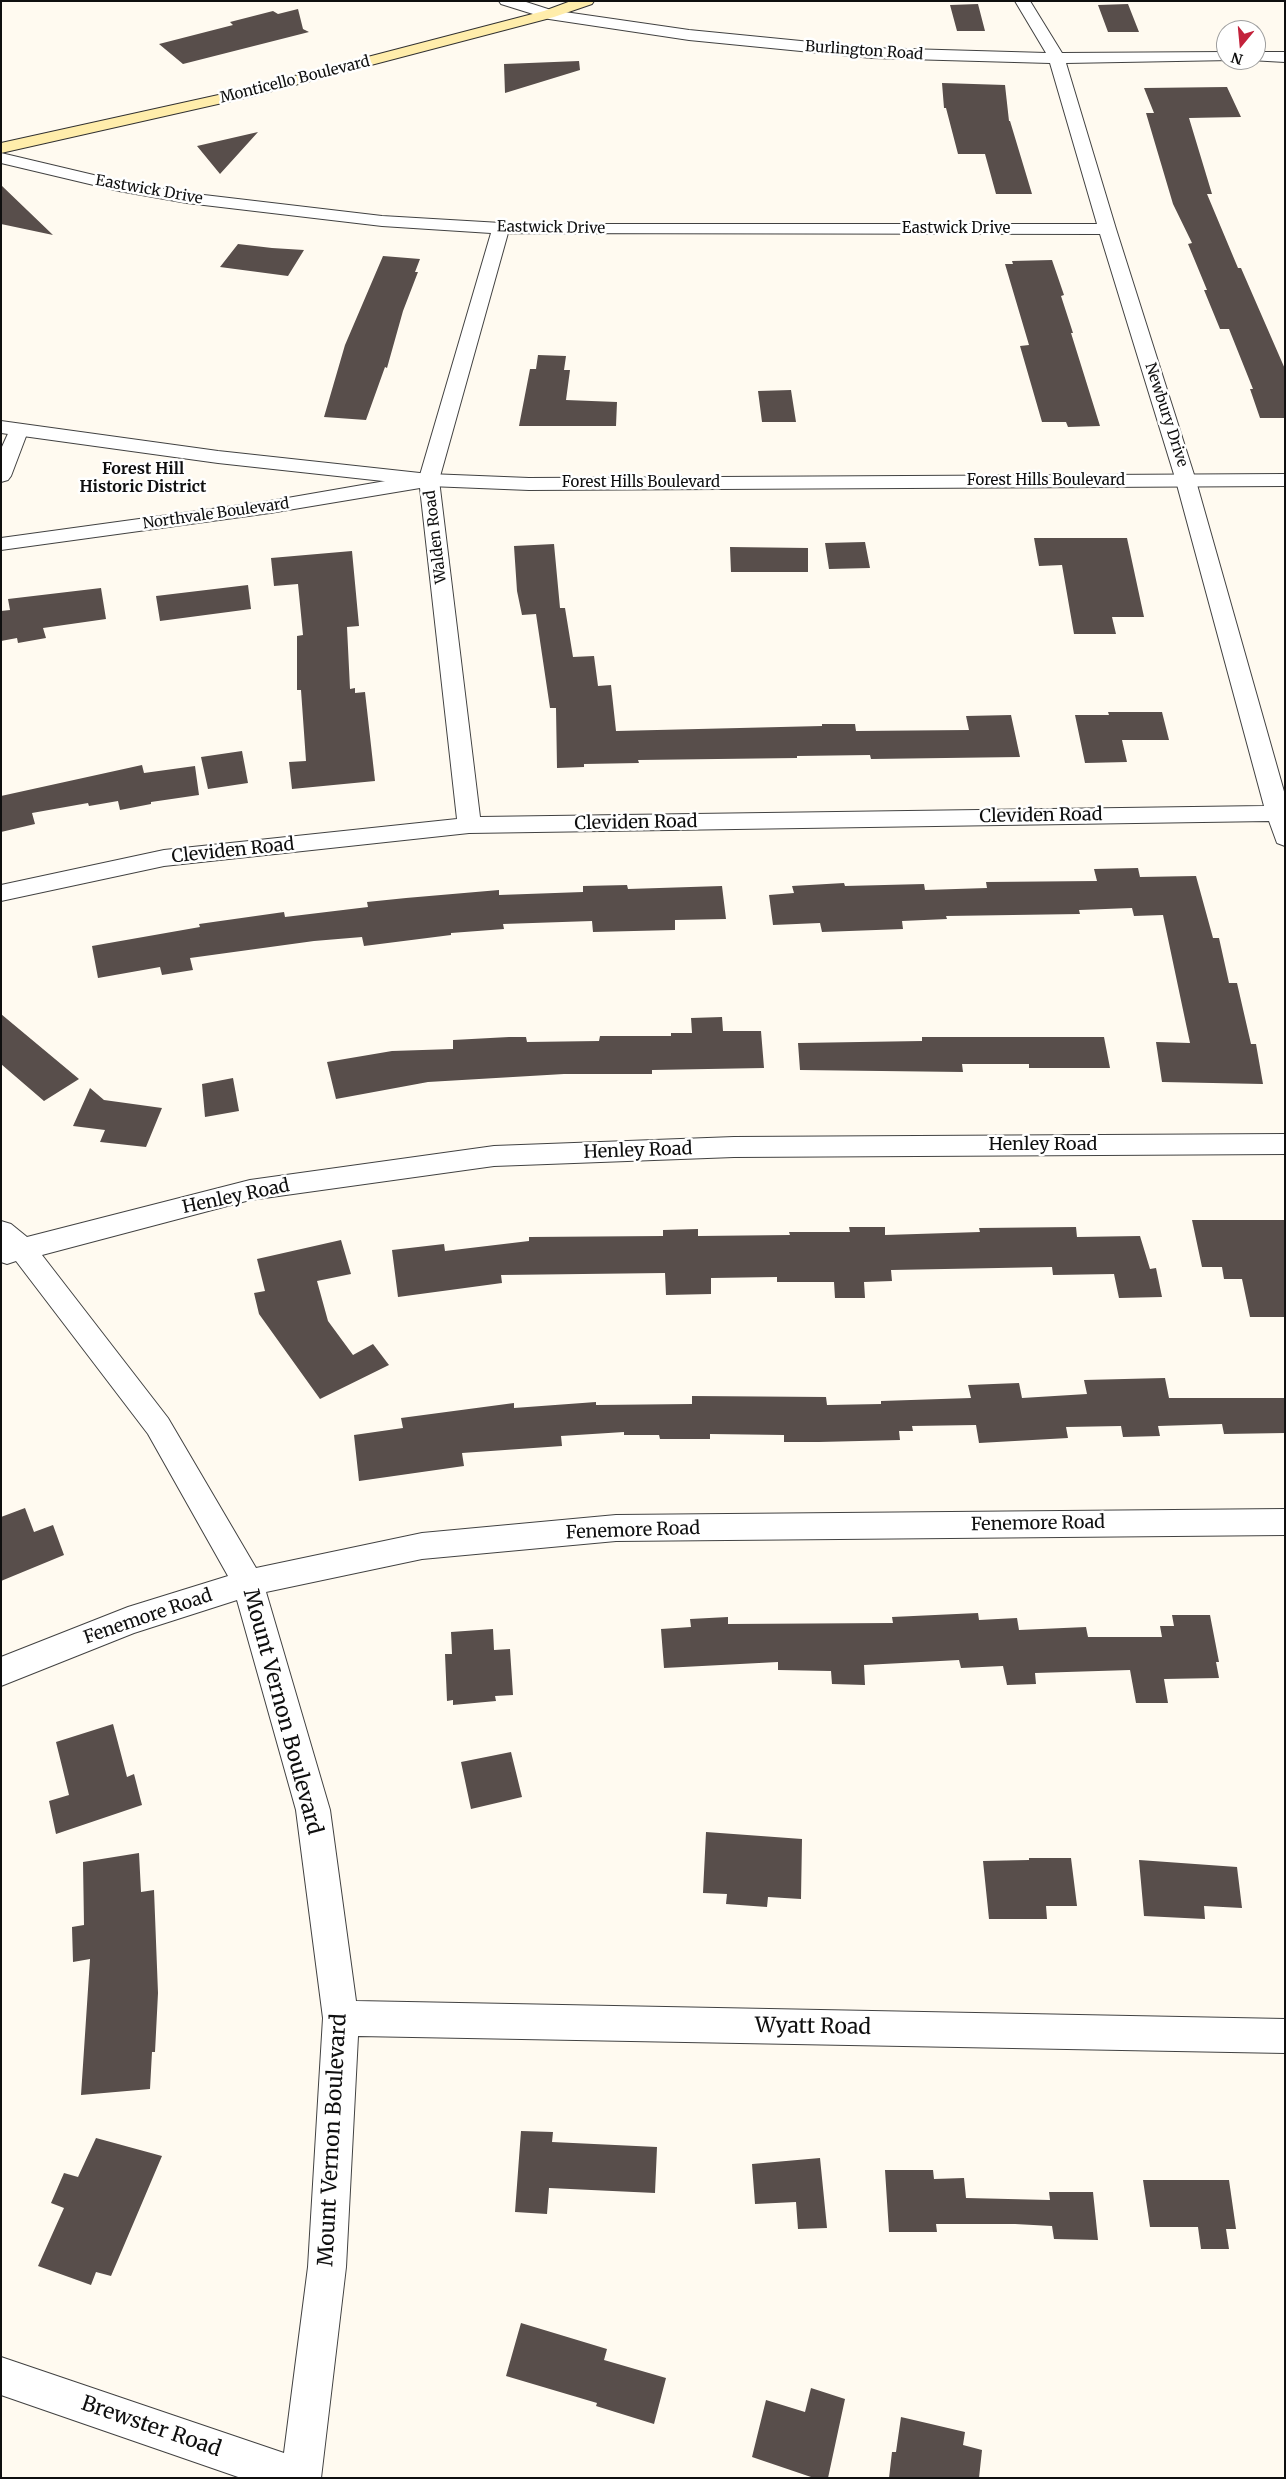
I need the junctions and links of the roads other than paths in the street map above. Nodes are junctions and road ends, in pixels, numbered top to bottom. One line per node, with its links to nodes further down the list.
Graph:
1 (506, 1): 4 (street, Burlington Road)
2 (587, 1): 4 (main road, Monticello Boulevard)
3 (1022, 1): 7 (street, Newbury Drive)
4 (549, 14): 7 (street, Burlington Road); 9 (main road, Monticello Boulevard)
5 (1266, 57): 6 (street)
6 (1285, 57)
7 (1057, 58): 8 (street, Burlington Road); 12 (street, Newbury Drive)
8 (1216, 58)
9 (1, 148)
10 (1, 158): 11 (street, Eastwick Drive)
11 (501, 228): 12 (street, Eastwick Drive); 15 (street, Walden Road)
12 (1107, 229): 17 (street, Newbury Drive)
13 (10, 429): 14 (street); 15 (street, Forest Hills Boulevard)
14 (1, 476)
15 (429, 480): 17 (street, Forest Hills Boulevard); 18 (street, Northvale Boulevard); 20 (street, Walden Road)
16 (1285, 480): 17 (street, Forest Hills Boulevard)
17 (1186, 481): 19 (street, Newbury Drive)
18 (1, 544)
19 (1277, 813): 20 (street, Cleviden Road); 21 (street, Newbury Drive)
20 (469, 825): 22 (street, Cleviden Road)
21 (1285, 838)
22 (1, 893)
23 (1285, 1144): 24 (street, Henley Road)
24 (8, 1245): 26 (street, Mount Vernon Boulevard)
25 (1285, 1522): 26 (street, Fenemore Road)
26 (248, 1583): 27 (street, Fenemore Road); 28 (street, Mount Vernon Boulevard)
27 (1, 1672)
28 (341, 2018): 29 (street, Wyatt Road); 31 (street, Mount Vernon Boulevard)
29 (1285, 2036)
30 (1, 2376): 31 (street, Brewster Road)
31 (301, 2478)

